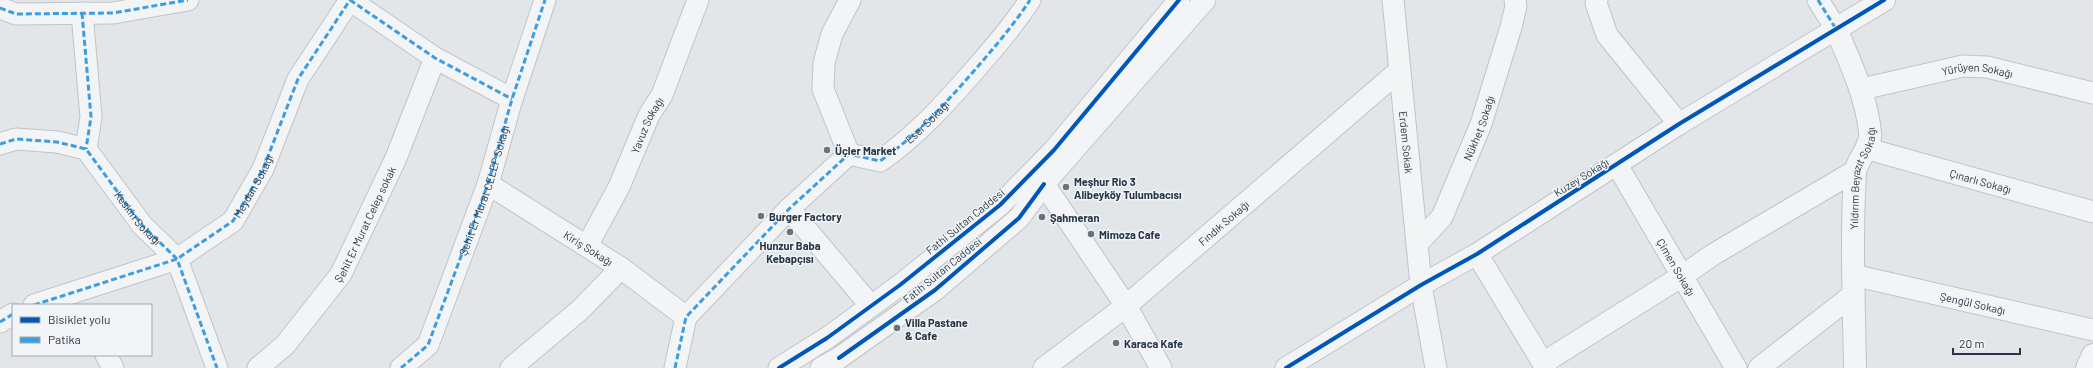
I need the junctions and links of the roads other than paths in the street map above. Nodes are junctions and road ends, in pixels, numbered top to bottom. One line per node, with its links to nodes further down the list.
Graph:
1 (185, 0): 15 (street)
2 (350, 0): 17 (street); 36 (street, Meydan Sokağı)
3 (544, 0): 21 (street, Şehit Er Murat CELEP Sokağı)
4 (698, 0): 34 (street, Yavuz Sokağı)
5 (850, 0): 26 (street)
6 (1030, 0): 26 (street, Eser Sokağı)
7 (1179, 0): 43 (street, Fathi Sultan Caddesi)
8 (1205, 0): 30 (street, Fatih Sultan Caddesi)
9 (1393, 0): 18 (street, Erdem Sokak)
10 (1515, 0): 33 (street, Nükhet Sokağı)
11 (1597, 0): 22 (street)
12 (1818, 0): 16 (street, Yıldırım Beyazıt Sokağı)
13 (1884, 0): 16 (street, Kuzey Sokağı)
14 (0, 8): 15 (street)
15 (82, 13): 24 (street)
16 (1836, 29): 19 (street, Yıldırım Beyazıt Sokağı); 22 (street, Kuzey Sokağı)
17 (435, 58): 21 (street); 55 (street, Şehit Er Murat Celep sokak)
18 (1399, 71): 33 (street, Erdem Sokak); 44 (street, Fındık Sokağı)
19 (1862, 89): 20 (street, Yürüyen Sokağı); 25 (street, Yıldırım Beyazıt Sokağı)
20 (2093, 94)
21 (512, 99): 29 (street, Şehit Er Murat CELEP Sokağı)
22 (1679, 124): 27 (street, Kuzey Sokağı)
23 (0, 144): 24 (street)
24 (86, 149): 36 (street, Keskin Sokağı)
25 (1868, 149): 28 (street, Yıldırım Beyazıt Sokağı); 32 (street, Çınarlı Sokağı)
26 (849, 154): 31 (street)
27 (1618, 165): 35 (street, Kuzey Sokağı); 38 (street, Çimen Sokağı)
28 (1855, 171): 38 (street); 40 (street, Yıldırım Beyazıt Sokağı)
29 (488, 184): 34 (street, Kiriş Sokağı); 56 (street, Şehit Er Murat CELEP Sokağı)
30 (1044, 184): 44 (street); 51 (street, Fatih Sultan Caddesi)
31 (789, 209): 43 (street); 46 (street)
32 (2093, 212)
33 (1417, 244): 39 (street, Erdem Sokak)
34 (587, 246): 37 (street, Kiriş Sokağı)
35 (1477, 254): 39 (street, Kuzey Sokağı); 52 (street)
36 (177, 259): 41 (street, Meydan Sokağı); 54 (street, Keskin Sokağı)
37 (621, 268): 46 (street, Kiriş Sokağı); 57 (street)
38 (1682, 276): 52 (street); 65 (street, Çimen Sokağı)
39 (1421, 285): 63 (street, Kuzey Sokağı); 64 (street, Erdem Sokak)
40 (1854, 285): 48 (street, Şengül Sokağı); 66 (street); 67 (street, Yıldırım Beyazıt Sokağı)
41 (75, 299): 42 (street, Meydan Sokağı)
42 (41, 304)
43 (871, 306): 59 (street, Fathi Sultan Caddesi)
44 (1126, 306): 61 (street, Fındık Sokağı); 62 (street)
45 (12, 315): 47 (street)
46 (686, 317): 58 (street)
47 (0, 322)
48 (2093, 330)
49 (107, 356): 53 (street)
50 (2093, 357): 68 (street)
51 (842, 363): 60 (street, Fatih Sultan Caddesi)
52 (1544, 366)
53 (113, 368)
54 (217, 368)
55 (258, 368)
56 (402, 368)
57 (511, 368)
58 (675, 368)
59 (779, 368)
60 (821, 368)
61 (1044, 368)
62 (1161, 368)
63 (1286, 368)
64 (1436, 368)
65 (1736, 368)
66 (1759, 368)
67 (1855, 368)
68 (2087, 368)

